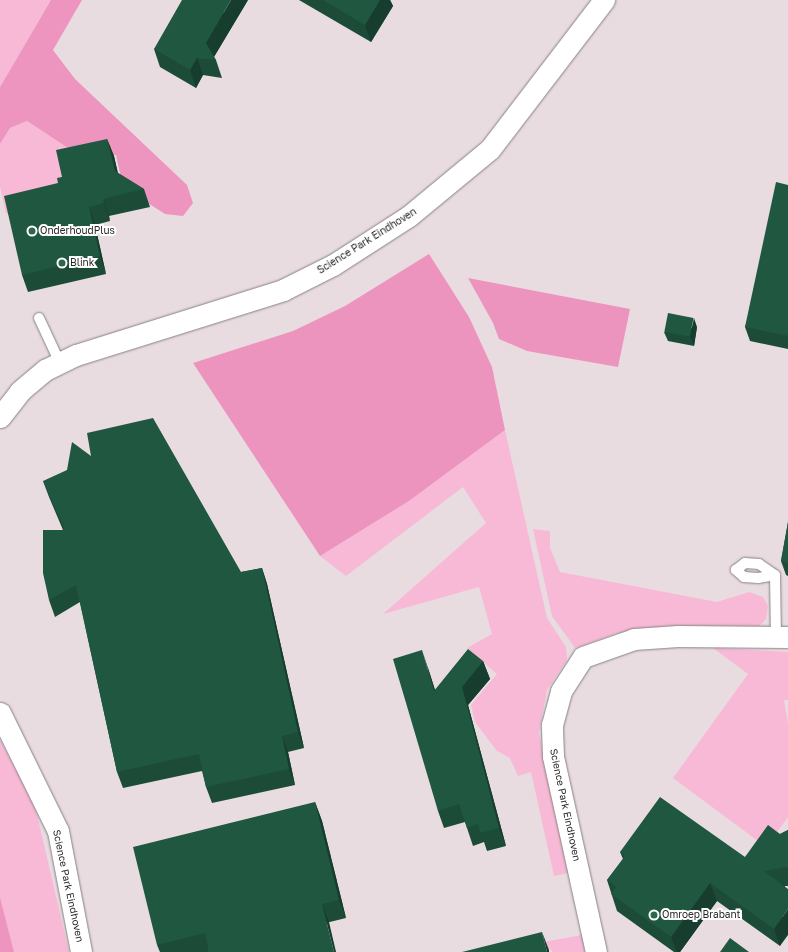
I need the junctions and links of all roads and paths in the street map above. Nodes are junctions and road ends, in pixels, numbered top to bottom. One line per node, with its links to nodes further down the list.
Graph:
1 (604, 0): 3 (street, Science Park Eindhoven)
2 (39, 318): 3 (lane)
3 (60, 363): 4 (street, Science Park Eindhoven)
4 (0, 417)
5 (775, 575): 6 (lane)
6 (782, 637): 9 (street, Science Park Eindhoven)
7 (0, 713): 8 (street, Science Park Eindhoven)
8 (81, 952)
9 (596, 952)

